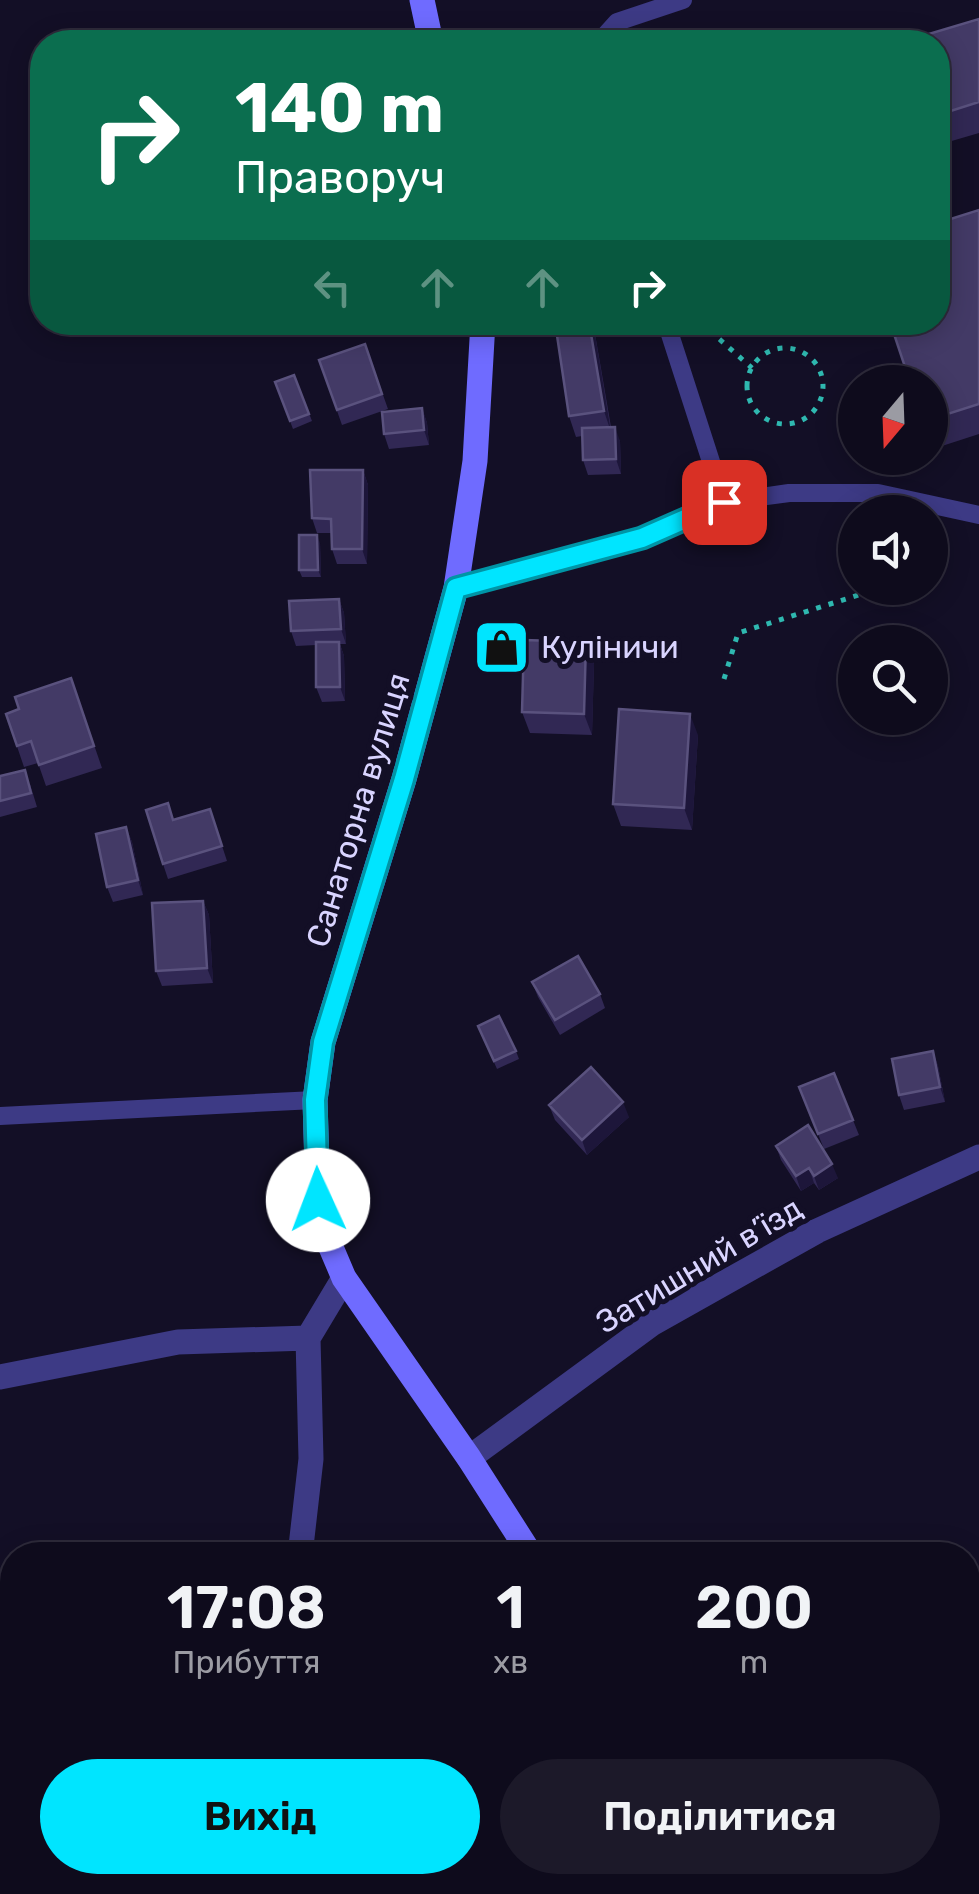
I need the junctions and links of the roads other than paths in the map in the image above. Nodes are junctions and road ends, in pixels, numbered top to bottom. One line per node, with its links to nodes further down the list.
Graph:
1 (422, 0): 3 (street)
2 (683, 0): 4 (lane)
3 (429, 30)
4 (610, 30)
5 (482, 335): 9 (street, Санаторна вулиця)
6 (670, 335): 7 (lane)
7 (724, 502): 8 (lane); 9 (lane)
8 (979, 515)
9 (456, 588): 10 (street, Санаторна вулиця)
10 (315, 1100): 11 (lane); 13 (street, Санаторна вулиця)
11 (0, 1116)
12 (979, 1157): 16 (street, Затишний в’їзд)
13 (344, 1278): 14 (street); 16 (street, Санаторна вулиця)
14 (308, 1338): 15 (street); 17 (street)
15 (0, 1377)
16 (469, 1458): 18 (street, Санаторна вулиця)
17 (301, 1542)
18 (523, 1542)

